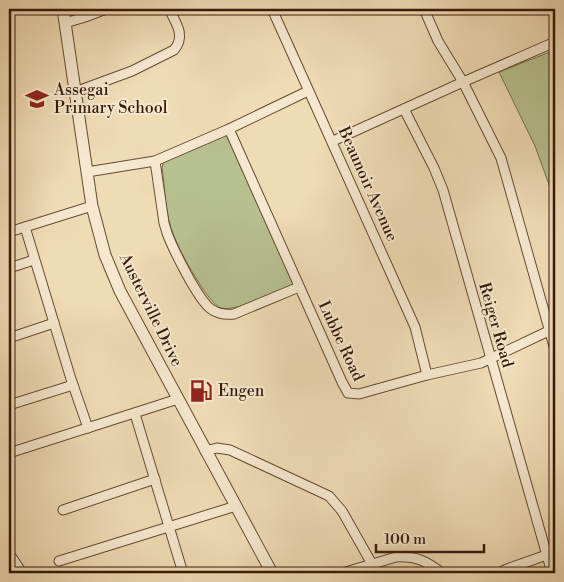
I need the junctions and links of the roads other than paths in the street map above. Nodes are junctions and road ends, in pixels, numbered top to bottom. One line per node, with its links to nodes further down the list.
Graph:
1 (63, 9): 6 (street, Austerville Drive)
2 (106, 9): 6 (street)
3 (168, 9): 10 (street)
4 (272, 9): 9 (street, Beaunoir Avenue)
5 (424, 9): 8 (street)
6 (65, 23): 10 (street, Austerville Drive)
7 (555, 42): 8 (street)
8 (463, 82): 11 (street); 23 (street)
9 (308, 91): 12 (street); 13 (street, Beaunoir Avenue)
10 (75, 92): 15 (street, Austerville Drive)
11 (404, 109): 13 (street); 26 (street, Reiger Road)
12 (229, 129): 14 (street); 21 (street, Lubbe Road)
13 (332, 141): 27 (street, Beaunoir Avenue)
14 (155, 161): 15 (street); 21 (street)
15 (87, 172): 16 (street, Austerville Drive)
16 (92, 206): 17 (street); 29 (street, Austerville Drive)
17 (25, 227): 18 (street); 19 (street)
18 (9, 232)
19 (34, 260): 20 (street); 22 (street)
20 (9, 268)
21 (299, 287): 27 (street, Lubbe Road)
22 (54, 323): 24 (street); 28 (street)
23 (552, 329): 25 (street); 26 (street, Lubbe Road)
24 (9, 338)
25 (555, 350)
26 (490, 357): 27 (street, Lubbe Road); 40 (street, Reiger Road)
27 (428, 375)
28 (73, 385): 30 (street); 32 (street)
29 (178, 399): 31 (street); 33 (street, Austerville Drive)
30 (9, 405)
31 (135, 414): 32 (street); 35 (street)
32 (88, 428): 34 (street)
33 (205, 450): 36 (street, Austerville Drive); 42 (street)
34 (9, 453)
35 (154, 479): 37 (street); 38 (street)
36 (236, 506): 38 (street); 45 (street, Austerville Drive)
37 (63, 510)
38 (169, 527): 41 (street); 44 (street)
39 (9, 553): 43 (street)
40 (551, 553): 48 (street); 49 (street, Reiger Road)
41 (59, 561)
42 (372, 564): 46 (street); 47 (street)
43 (22, 573)
44 (183, 573)
45 (272, 573)
46 (342, 573)
47 (442, 573)
48 (498, 573)
49 (552, 573)

